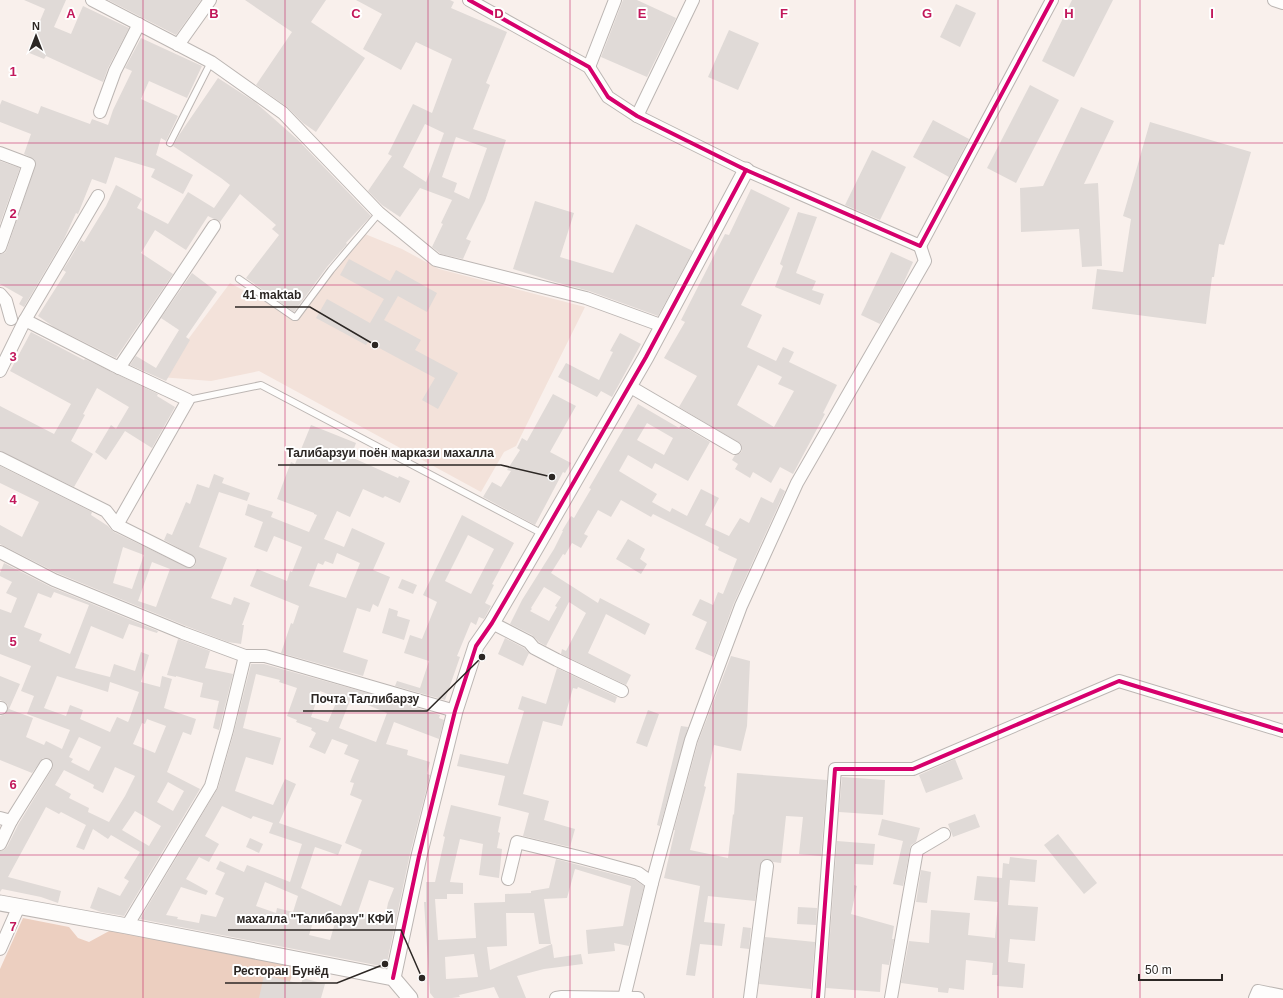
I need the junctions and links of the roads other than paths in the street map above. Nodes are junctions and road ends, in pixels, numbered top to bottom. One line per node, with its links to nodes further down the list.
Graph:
1 (92, 0): 9 (street)
2 (210, 0): 10 (street)
3 (469, 0): 12 (street)
4 (615, 0): 12 (street)
5 (693, 0): 14 (street)
6 (1052, 0): 21 (street)
7 (1274, 0): 8 (street)
8 (1283, 3)
9 (139, 24): 10 (street); 13 (street)
10 (178, 45): 11 (street)
11 (211, 62): 15 (lane); 19 (street)
12 (589, 67): 14 (street)
13 (100, 112)
14 (637, 116): 17 (street)
15 (170, 143)
16 (0, 153): 22 (street)
17 (746, 170): 21 (street); 27 (street)
18 (98, 196): 26 (street)
19 (379, 213): 23 (lane); 27 (street)
20 (214, 226): 28 (street)
21 (920, 246): 49 (street)
22 (0, 247)
23 (239, 279)
24 (0, 294): 25 (street)
25 (5, 318): 26 (street)
26 (24, 322): 28 (street); 29 (street)
27 (663, 326): 30 (street)
28 (120, 368): 31 (street)
29 (0, 371)
30 (629, 386): 32 (street); 35 (street)
31 (188, 400): 34 (street); 35 (lane)
32 (735, 448)
33 (0, 458): 34 (street)
34 (117, 525): 37 (street)
35 (543, 534): 38 (street)
36 (0, 552): 39 (street)
37 (189, 561)
38 (492, 623): 40 (street); 41 (street)
39 (245, 656): 41 (street); 52 (street)
40 (622, 691)
41 (455, 711): 54 (street)
42 (1283, 731): 61 (street)
43 (46, 765): 44 (street)
44 (5, 819): 46 (street)
45 (944, 834): 62 (street)
46 (0, 844)
47 (767, 866): 60 (street)
48 (508, 879): 49 (street)
49 (652, 883): 58 (street)
50 (0, 903): 51 (street)
51 (19, 906): 52 (street); 53 (street)
52 (127, 926): 54 (street)
53 (0, 949)
54 (393, 978): 56 (street)
55 (1283, 996): 63 (street)
56 (410, 998)
57 (556, 998): 58 (street)
58 (624, 998): 59 (street)
59 (638, 998)
60 (750, 998)
61 (818, 998)
62 (891, 998)
63 (1255, 998)

